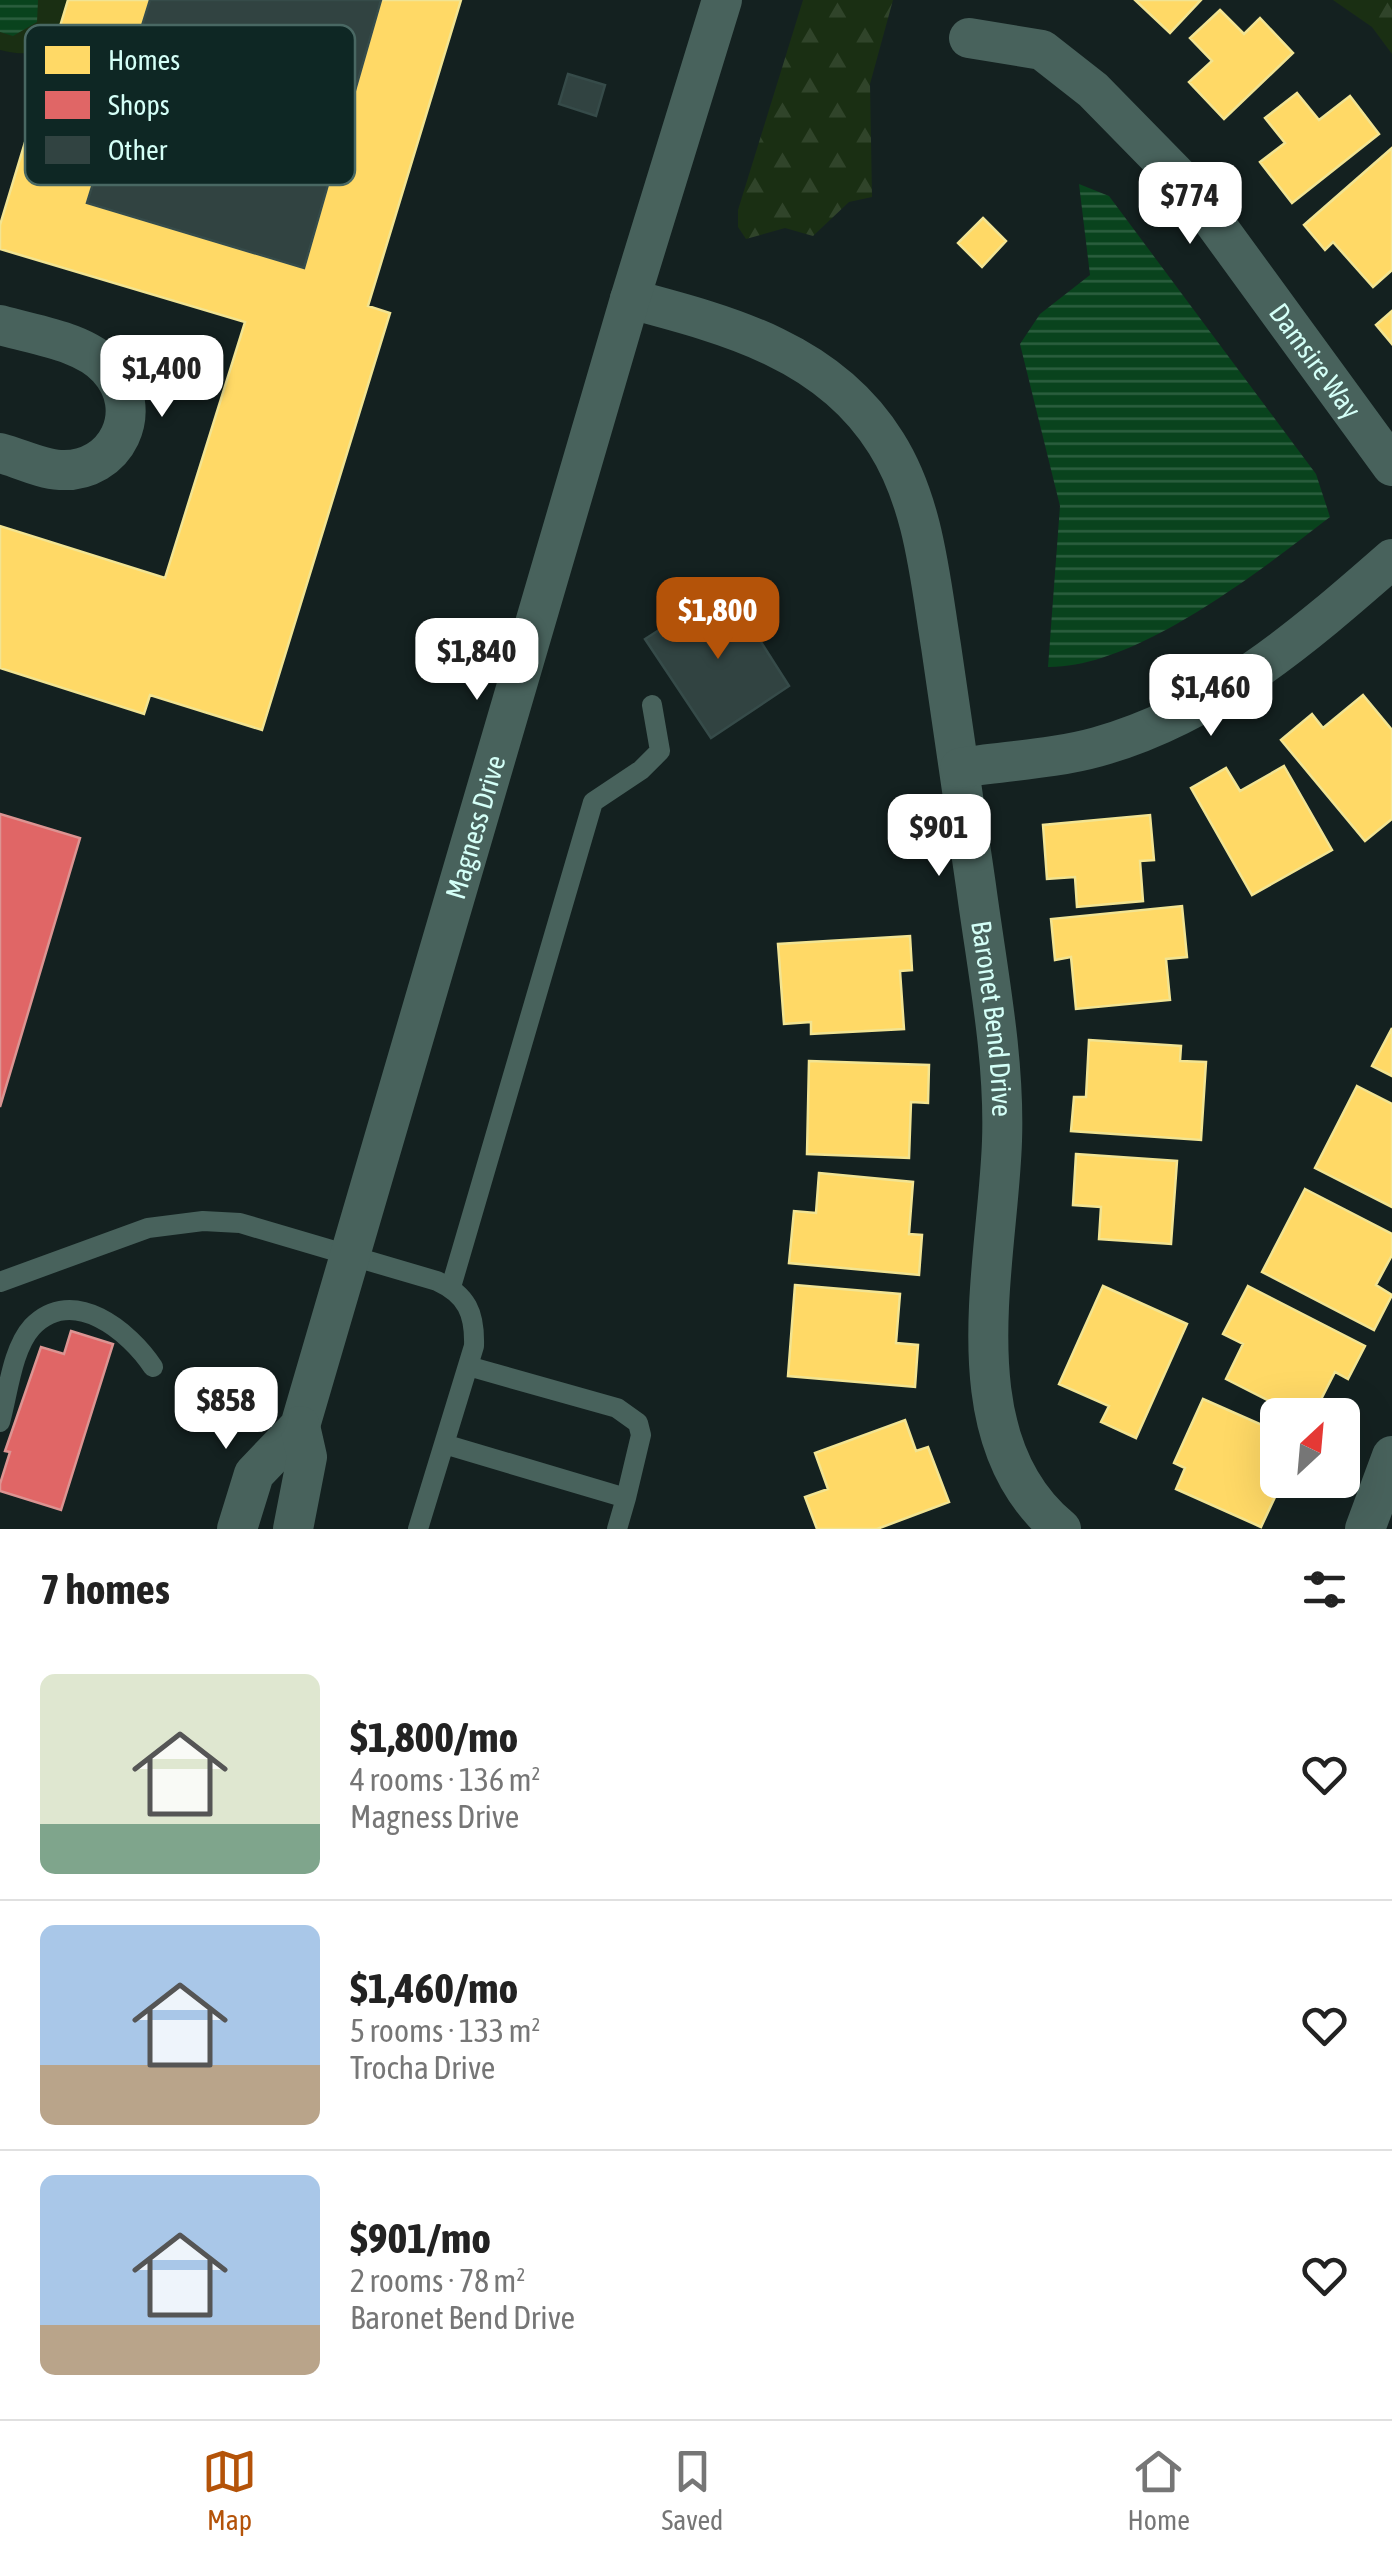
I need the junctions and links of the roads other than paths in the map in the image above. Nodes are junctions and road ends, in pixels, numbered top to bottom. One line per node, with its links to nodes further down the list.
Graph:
1 (722, 0): 3 (street, Magness Drive)
2 (969, 38): 6 (street, Damsire Way)
3 (630, 299): 9 (street, Baronet Bend Drive); 10 (street, Magness Drive)
4 (0, 326): 5 (street)
5 (0, 453)
6 (1392, 466)
7 (1392, 560): 9 (street)
8 (652, 706): 12 (lane)
9 (960, 768): 24 (street, Baronet Bend Drive)
10 (346, 1258): 11 (lane); 12 (lane); 16 (street, Magness Drive)
11 (0, 1282)
12 (451, 1287): 13 (lane)
13 (468, 1366): 17 (lane); 19 (lane)
14 (154, 1367): 15 (lane)
15 (0, 1422)
16 (300, 1426): 20 (street, Magness Drive); 21 (street, Magness Drive)
17 (444, 1444): 19 (lane); 22 (lane)
18 (1392, 1456): 25 (street)
19 (626, 1498): 23 (lane)
20 (237, 1529)
21 (293, 1529)
22 (418, 1529)
23 (617, 1529)
24 (1061, 1529)
25 (1365, 1529)

